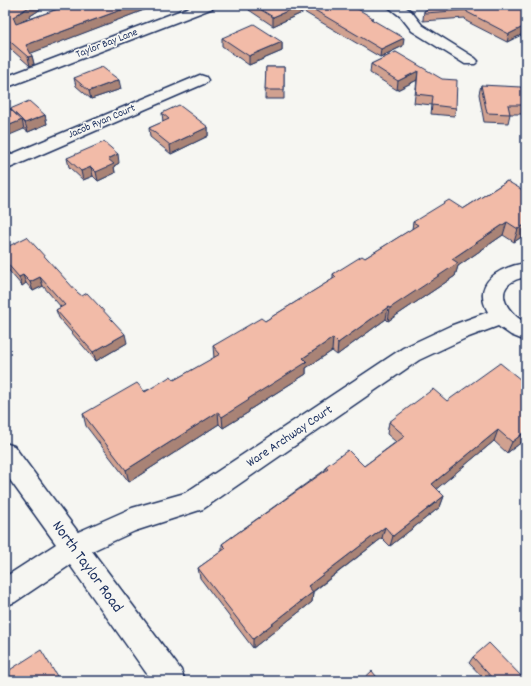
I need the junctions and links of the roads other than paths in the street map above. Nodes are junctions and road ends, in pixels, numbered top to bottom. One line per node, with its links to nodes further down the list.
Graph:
1 (208, 5): 5 (street, Taylor Bay Lane)
2 (393, 5): 3 (street)
3 (470, 61)
4 (200, 80): 6 (street, Jacob Ryan Court)
5 (5, 83)
6 (5, 164)
7 (526, 270): 8 (street)
8 (501, 316): 9 (street); 11 (street, Ware Archway Court)
9 (526, 332)
10 (5, 453): 11 (street, North Taylor Road)
11 (73, 548): 12 (street, Ware Archway Court); 13 (street, North Taylor Road)
12 (5, 594)
13 (170, 681)

